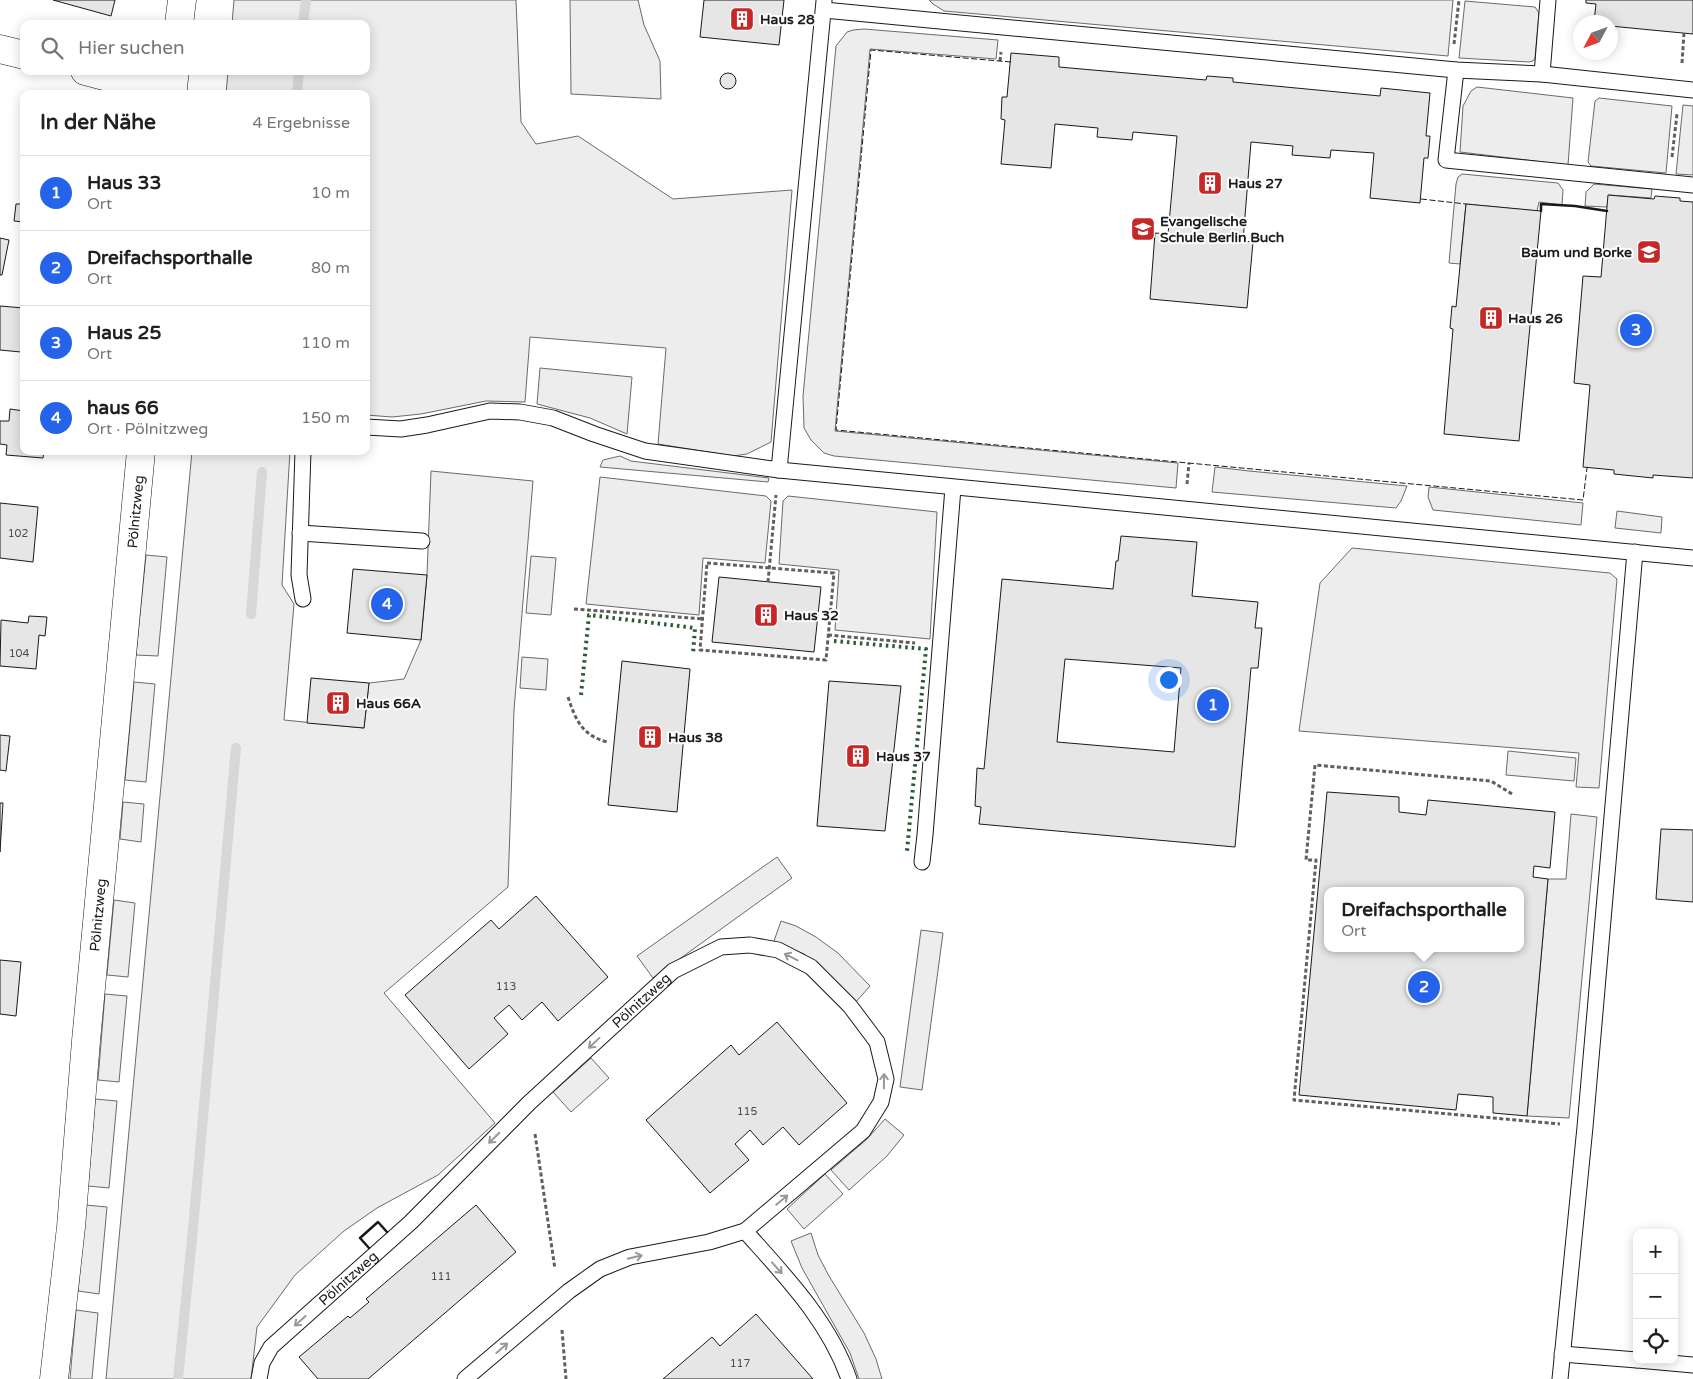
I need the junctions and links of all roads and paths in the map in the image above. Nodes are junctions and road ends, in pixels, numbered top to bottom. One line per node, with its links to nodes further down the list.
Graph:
1 (182, 0): 5 (street)
2 (1459, 0): 9 (path)
3 (1548, 0): 10 (lane)
4 (824, 5): 9 (lane); 19 (lane)
5 (180, 20)
6 (1684, 33): 13 (path)
7 (0, 48): 8 (street)
8 (20, 54)
9 (1454, 70): 10 (lane); 14 (lane)
10 (1542, 74): 13 (lane)
11 (100, 75): 12 (street)
12 (173, 85)
13 (1686, 89): 14 (path)
14 (1670, 183): 15 (lane)
15 (1693, 185)
16 (370, 427): 19 (lane)
17 (141, 455): 44 (street, Pölnitzweg)
18 (303, 455): 21 (lane)
19 (779, 470): 20 (lane); 25 (path)
20 (953, 488): 23 (lane); 31 (lane)
21 (300, 534): 22 (lane); 27 (lane)
22 (422, 541)
23 (1635, 552): 24 (lane); 37 (lane)
24 (1693, 558)
25 (770, 568): 26 (path); 29 (path); 30 (path)
26 (768, 582)
27 (302, 599)
28 (574, 608): 29 (path)
29 (703, 619): 30 (path)
30 (828, 635): 31 (path)
31 (941, 645): 35 (lane)
32 (568, 697): 33 (path)
33 (607, 742)
34 (1512, 794): 37 (path)
35 (922, 862)
36 (529, 1104): 38 (lane, Pölnitzweg, one-way to 36); 39 (path); 45 (lane, Pölnitzweg, one-way to 45)
37 (1585, 1127): 40 (lane)
38 (745, 1231): 39 (lane, Pölnitzweg, one-way to 38); 48 (lane, one-way to 48)
39 (559, 1299): 46 (lane, Pölnitzweg, one-way to 39); 47 (path)
40 (1562, 1354): 41 (lane); 49 (lane)
41 (1633, 1360)
42 (1678, 1364): 43 (lane)
43 (1693, 1365)
44 (54, 1379)
45 (259, 1379)
46 (465, 1379)
47 (566, 1379)
48 (849, 1379)
49 (1560, 1379)

